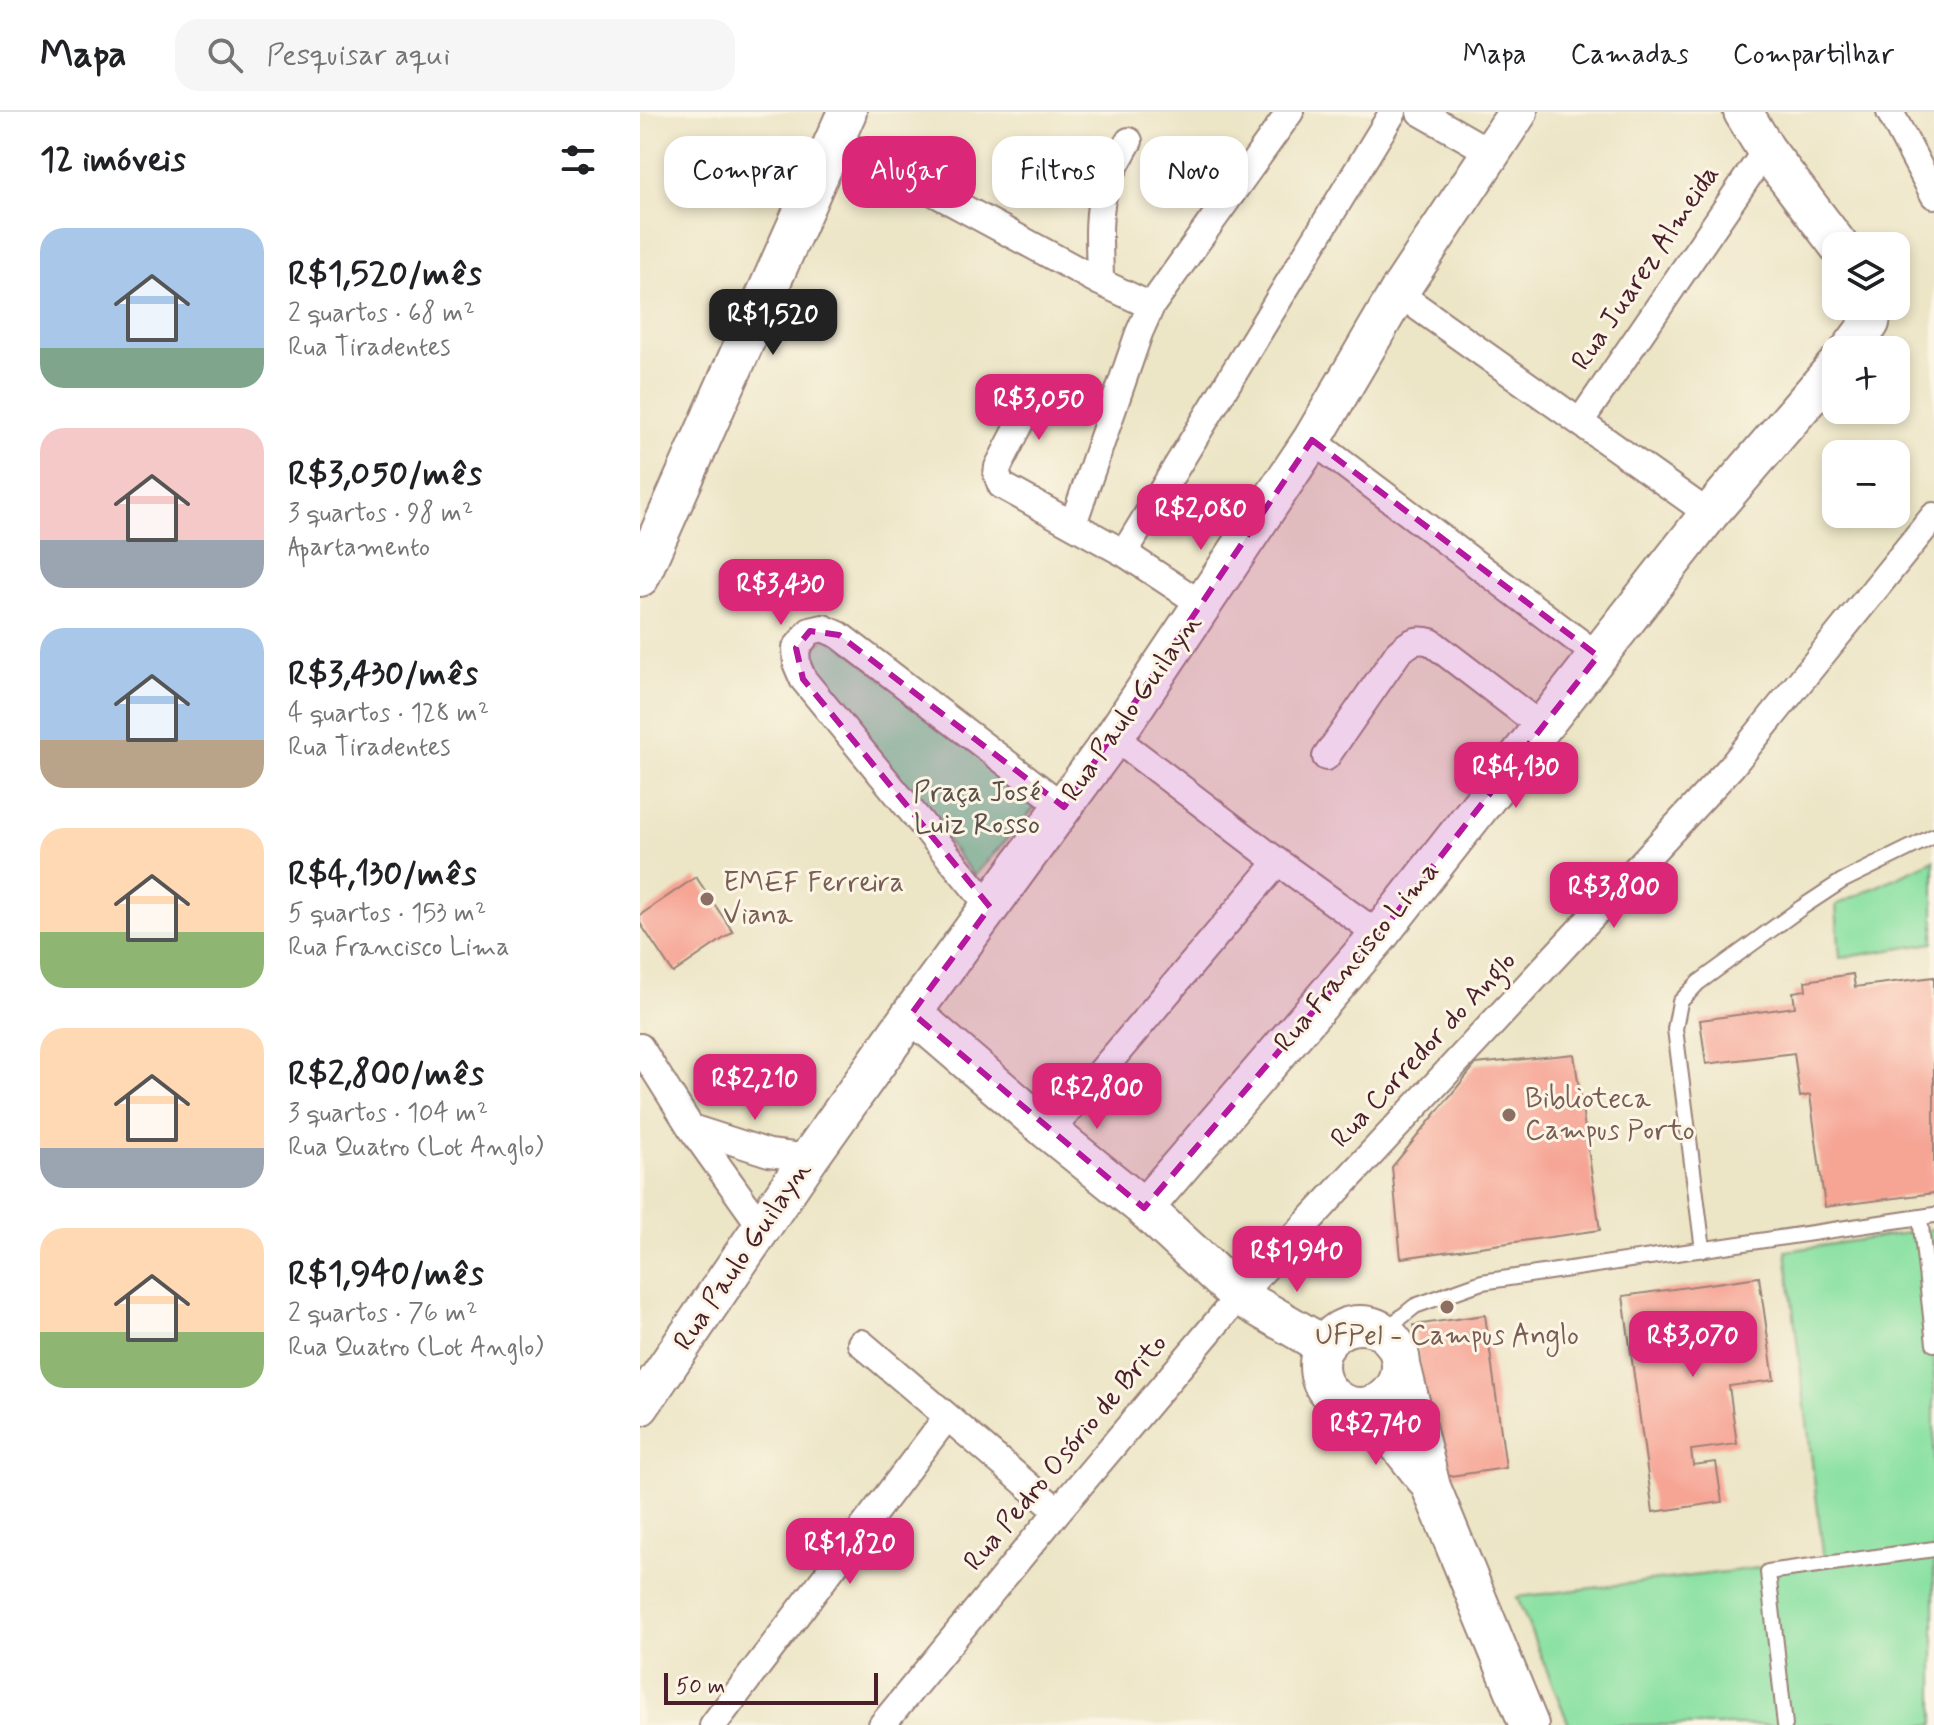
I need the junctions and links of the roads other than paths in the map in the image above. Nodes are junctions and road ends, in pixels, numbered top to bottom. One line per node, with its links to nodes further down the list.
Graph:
1 (1290, 112): 15 (street)
2 (1393, 112): 23 (street)
3 (1420, 112): 10 (street)
4 (1518, 112): 10 (street, Rua Paulo Guilayn)
5 (1743, 112): 9 (street)
6 (1890, 112): 11 (street)
7 (841, 126): 13 (street); 24 (street)
8 (1129, 141): 13 (street)
9 (1766, 150): 12 (street); 18 (street, Rua Juarez Almeida)
10 (1490, 152): 14 (street, Rua Paulo Guilayn)
11 (1934, 195)
12 (1828, 232)
13 (1100, 282): 15 (street)
14 (1398, 293): 18 (street); 19 (street, Rua Paulo Guilayn)
15 (1151, 306): 22 (street)
16 (1822, 382): 20 (street, Rua Francisco Lima)
17 (1033, 399): 22 (street)
18 (1580, 422): 20 (street)
19 (1312, 440): 25 (street, Rua Paulo Guilayn); 26 (street)
20 (1709, 514): 26 (street, Rua Francisco Lima)
21 (1934, 516): 44 (street, Rua Corredor do Anglo)
22 (1073, 524): 23 (street)
23 (1124, 553): 25 (street)
24 (640, 577)
25 (1203, 605): 28 (street, Rua Paulo Guilayn)
26 (1598, 656): 27 (street, Rua Francisco Lima)
27 (1542, 727): 29 (street); 34 (street, Rua Francisco Lima)
28 (1114, 737): 30 (street, Rua Paulo Guilayn); 32 (street)
29 (1326, 757)
30 (1064, 807): 33 (street, Rua Paulo Guilayn); 33 (street)
31 (1934, 836): 43 (lane)
32 (1278, 862): 34 (street); 38 (street)
33 (990, 907): 35 (street, Rua Paulo Guilayn)
34 (1379, 935): 40 (street, Rua Francisco Lima)
35 (912, 1013): 38 (street); 39 (street, Rua Paulo Guilayn)
36 (640, 1047): 37 (street)
37 (691, 1128): 39 (street); 42 (street)
38 (1050, 1132): 40 (street)
39 (809, 1158): 42 (street, Rua Paulo Guilayn)
40 (1144, 1208): 44 (street)
41 (1927, 1216): 43 (lane); 47 (lane)
42 (763, 1229): 50 (street, Rua Paulo Guilayn)
43 (1703, 1250): 45 (lane)
44 (1239, 1296): 48 (street); 54 (street, Rua Pedro Osório de Brito)
45 (1383, 1332): 48 (street); 49 (street)
46 (861, 1343): 52 (street)
47 (1934, 1344)
48 (1325, 1346): 51 (street)
49 (1401, 1365): 51 (street); 53 (street)
50 (640, 1406)
51 (1364, 1407): 53 (street)
52 (947, 1417): 54 (street); 56 (street)
53 (1431, 1487): 58 (street)
54 (1058, 1511): 57 (street, Rua Pedro Osório de Brito)
55 (1934, 1549): 59 (lane)
56 (713, 1725)
57 (882, 1725)
58 (1529, 1725)
59 (1785, 1725)

